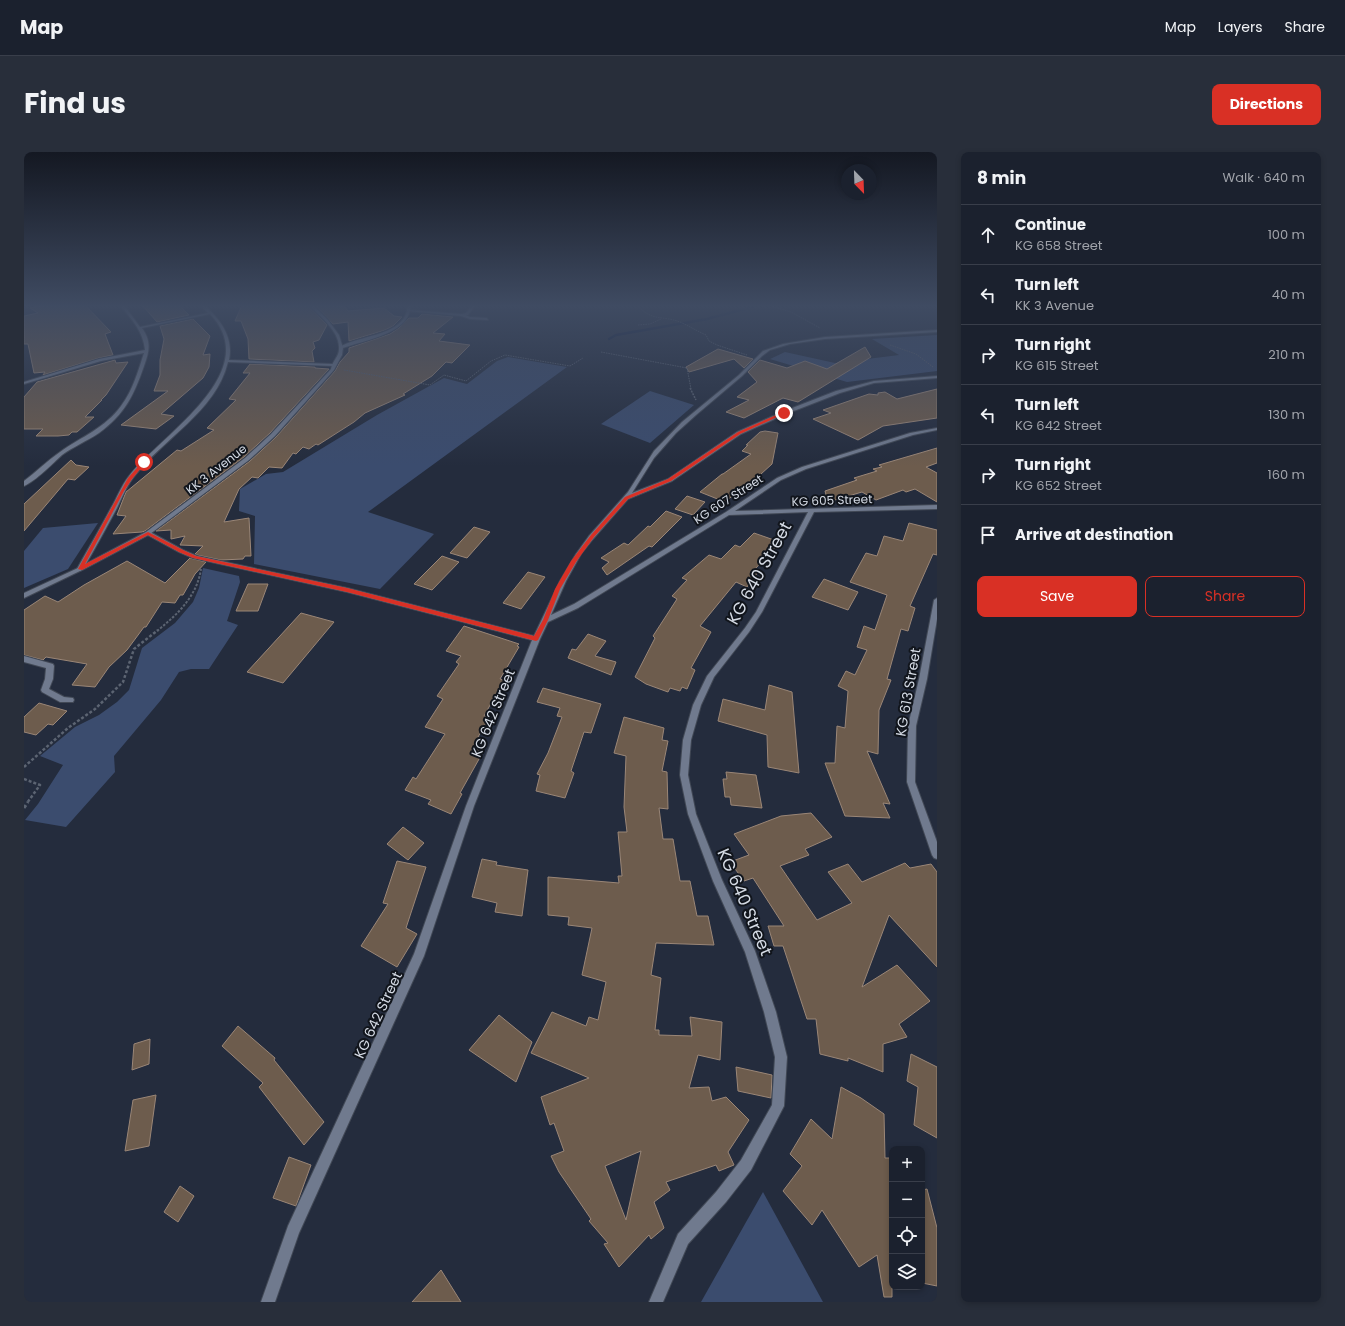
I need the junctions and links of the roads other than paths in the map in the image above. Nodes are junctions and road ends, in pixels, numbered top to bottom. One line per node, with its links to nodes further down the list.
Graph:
1 (107, 359): 8 (street)
2 (144, 359): 10 (street)
3 (338, 359): 6 (street, KK 3 Avenue)
4 (756, 359): 11 (street, KG 642 Street)
5 (228, 361): 6 (street); 16 (street)
6 (333, 367): 15 (street, KK 3 Avenue)
7 (937, 377): 11 (street)
8 (24, 383)
9 (937, 429): 14 (street, KG 607 Street)
10 (24, 484)
11 (626, 498): 19 (street, KG 642 Street)
12 (937, 508): 13 (street, KG 605 Street)
13 (811, 512): 14 (street, KG 605 Street); 25 (street, KG 640 Street)
14 (728, 513): 19 (street, KG 607 Street)
15 (148, 533): 16 (street, KK 3 Avenue); 20 (street)
16 (80, 569): 17 (street, KK 3 Avenue)
17 (24, 596)
18 (937, 600): 23 (street, KG 613 Street)
19 (546, 620): 20 (street, KG 642 Street)
20 (536, 639): 24 (street, KG 642 Street)
21 (24, 659): 22 (street)
22 (70, 700)
23 (937, 855)
24 (268, 1302)
25 (656, 1302)

